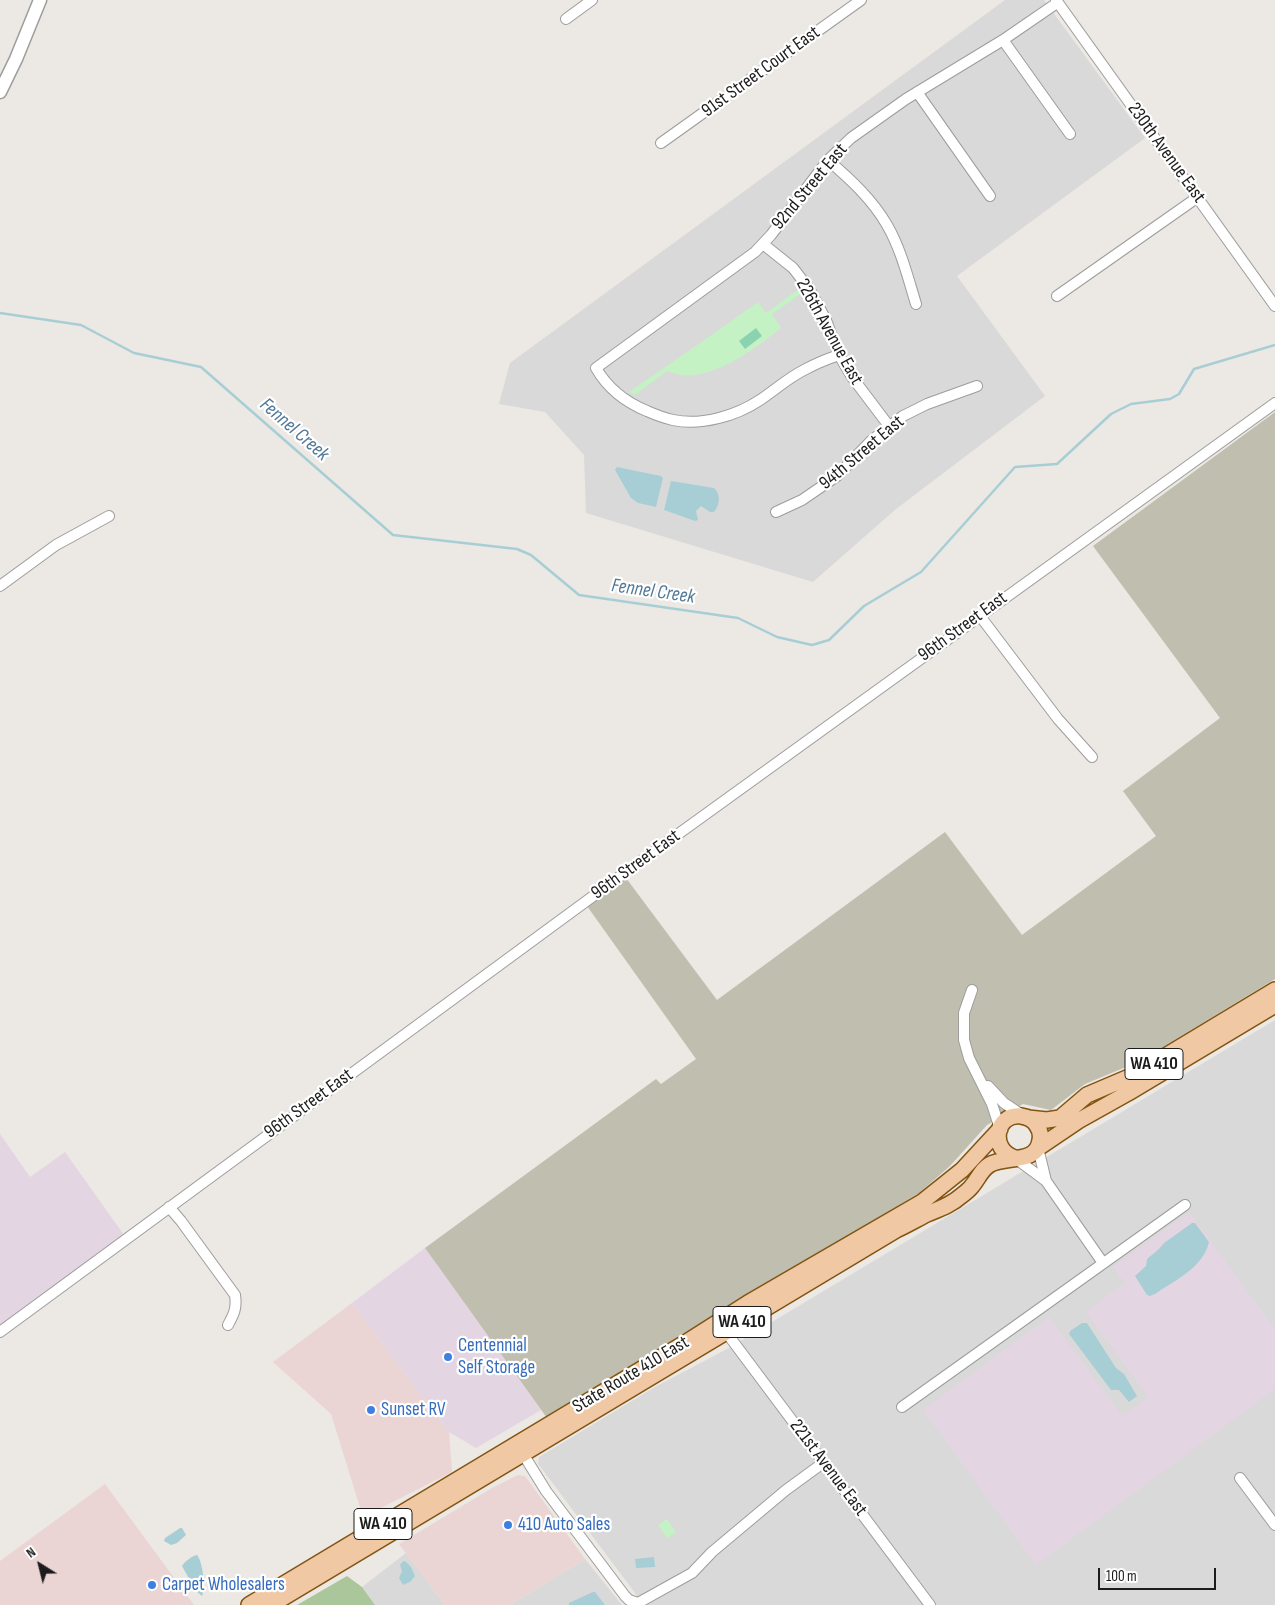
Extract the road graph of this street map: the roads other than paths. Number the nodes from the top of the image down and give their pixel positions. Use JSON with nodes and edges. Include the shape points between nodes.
{"nodes":[{"id":1,"x":40,"y":0,"type":"edge"},
{"id":2,"x":592,"y":0,"type":"edge"},
{"id":3,"x":861,"y":0,"type":"edge"},
{"id":4,"x":1057,"y":1,"type":"edge"},
{"id":5,"x":566,"y":19,"type":"dead end"},
{"id":6,"x":1003,"y":40,"type":"junction"},
{"id":7,"x":0,"y":92,"type":"edge"},
{"id":8,"x":917,"y":92,"type":"junction"},
{"id":9,"x":1070,"y":134,"type":"dead end"},
{"id":10,"x":661,"y":143,"type":"dead end"},
{"id":11,"x":828,"y":160,"type":"junction"},
{"id":12,"x":990,"y":196,"type":"dead end"},
{"id":13,"x":1198,"y":197,"type":"junction"},
{"id":14,"x":763,"y":244,"type":"junction"},
{"id":15,"x":1057,"y":296,"type":"dead end"},
{"id":16,"x":916,"y":304,"type":"dead end"},
{"id":17,"x":1275,"y":306,"type":"edge"},
{"id":18,"x":839,"y":355,"type":"junction"},
{"id":19,"x":977,"y":386,"type":"dead end"},
{"id":20,"x":1275,"y":403,"type":"edge"},
{"id":21,"x":888,"y":426,"type":"junction"},
{"id":22,"x":776,"y":512,"type":"dead end"},
{"id":23,"x":109,"y":516,"type":"dead end"},
{"id":24,"x":0,"y":586,"type":"edge"},
{"id":25,"x":980,"y":616,"type":"junction"},
{"id":26,"x":1092,"y":757,"type":"dead end"},
{"id":27,"x":972,"y":990,"type":"dead end"},
{"id":28,"x":1275,"y":990,"type":"edge"},
{"id":29,"x":1275,"y":1005,"type":"edge"},
{"id":30,"x":978,"y":1073,"type":"junction"},
{"id":31,"x":1026,"y":1117,"type":"junction"},
{"id":32,"x":1000,"y":1129,"type":"junction"},
{"id":33,"x":1038,"y":1148,"type":"junction"},
{"id":34,"x":1015,"y":1158,"type":"junction"},
{"id":35,"x":1046,"y":1182,"type":"junction"},
{"id":36,"x":1185,"y":1205,"type":"dead end"},
{"id":37,"x":169,"y":1207,"type":"junction"},
{"id":38,"x":1103,"y":1263,"type":"junction"},
{"id":39,"x":228,"y":1326,"type":"dead end"},
{"id":40,"x":0,"y":1332,"type":"edge"},
{"id":41,"x":726,"y":1332,"type":"junction"},
{"id":42,"x":902,"y":1407,"type":"dead end"},
{"id":43,"x":520,"y":1449,"type":"junction"},
{"id":44,"x":823,"y":1462,"type":"junction"},
{"id":45,"x":1240,"y":1478,"type":"dead end"},
{"id":46,"x":1275,"y":1525,"type":"edge"},
{"id":47,"x":248,"y":1605,"type":"edge"},
{"id":48,"x":271,"y":1605,"type":"edge"},
{"id":49,"x":930,"y":1605,"type":"edge"}],
"edges":[{"from":1,"to":7,"type":"street"},
{"from":2,"to":5,"type":"street"},
{"from":3,"to":10,"type":"street","name":"91st Street Court East"},
{"from":4,"to":6,"type":"street","name":"92nd Street East"},
{"from":4,"to":13,"type":"street","name":"230th Avenue East"},
{"from":6,"to":8,"type":"street","name":"92nd Street East"},
{"from":6,"to":9,"type":"street"},
{"from":8,"to":11,"type":"street","name":"92nd Street East","via":[[851,138]]},
{"from":8,"to":12,"type":"street"},
{"from":11,"to":14,"type":"street","name":"92nd Street East"},
{"from":11,"to":16,"type":"street","via":[[861,190],[887,224]]},
{"from":13,"to":15,"type":"street"},
{"from":13,"to":17,"type":"street","name":"230th Avenue East"},
{"from":14,"to":18,"type":"street","name":"226th Avenue East","via":[[793,268],[810,290]]},
{"from":14,"to":18,"type":"street","name":"92nd Street East","via":[[596,368],[604,381],[619,396],[642,409],[674,420],[697,421],[746,408],[803,370]]},
{"from":18,"to":21,"type":"street","name":"226th Avenue East"},
{"from":19,"to":21,"type":"street","name":"94th Street East","via":[[927,404]]},
{"from":20,"to":25,"type":"street","name":"96th Street East"},
{"from":21,"to":22,"type":"street","name":"94th Street East","via":[[837,476],[802,500]]},
{"from":23,"to":24,"type":"street","via":[[56,545]]},
{"from":25,"to":26,"type":"street","via":[[1058,719]]},
{"from":25,"to":37,"type":"street","name":"96th Street East"},
{"from":27,"to":30,"type":"street","via":[[964,1013],[963,1031],[969,1058]]},
{"from":28,"to":31,"type":"main road","number":"WA 410","via":[[1134,1075],[1078,1100],[1060,1118]]},
{"from":29,"to":33,"type":"main road","number":"WA 410","via":[[1084,1117]]},
{"from":30,"to":31,"type":"street","via":[[1004,1103]]},
{"from":30,"to":32,"type":"street"},
{"from":31,"to":32,"type":"main road","number":"WA 410","via":[[1008,1119]]},
{"from":31,"to":33,"type":"main road","via":[[1036,1124],[1040,1133]]},
{"from":32,"to":34,"type":"main road","via":[[1000,1146]]},
{"from":32,"to":43,"type":"main road","name":"State Route 410 East","number":"WA 410","via":[[962,1170],[922,1202],[748,1303]]},
{"from":33,"to":34,"type":"main road","number":"WA 410","via":[[1026,1158]]},
{"from":33,"to":35,"type":"street"},
{"from":34,"to":35,"type":"street"},
{"from":34,"to":41,"type":"main road","name":"State Route 410 East","number":"WA 410","via":[[988,1166],[951,1204],[896,1230]]},
{"from":35,"to":38,"type":"street"},
{"from":36,"to":38,"type":"street"},
{"from":37,"to":39,"type":"street","via":[[235,1296],[237,1306]]},
{"from":37,"to":40,"type":"street","name":"96th Street East"},
{"from":38,"to":42,"type":"street"},
{"from":41,"to":43,"type":"main road","name":"State Route 410 East","number":"WA 410"},
{"from":41,"to":44,"type":"street","name":"221st Avenue East"},
{"from":43,"to":44,"type":"street","via":[[546,1491],[625,1596],[638,1603],[692,1573],[765,1507]]},
{"from":43,"to":47,"type":"main road","name":"State Route 410 East","number":"WA 410"},
{"from":43,"to":48,"type":"main road","name":"State Route 410 East","number":"WA 410"},
{"from":44,"to":49,"type":"street","name":"221st Avenue East"},
{"from":45,"to":46,"type":"street"}]}
